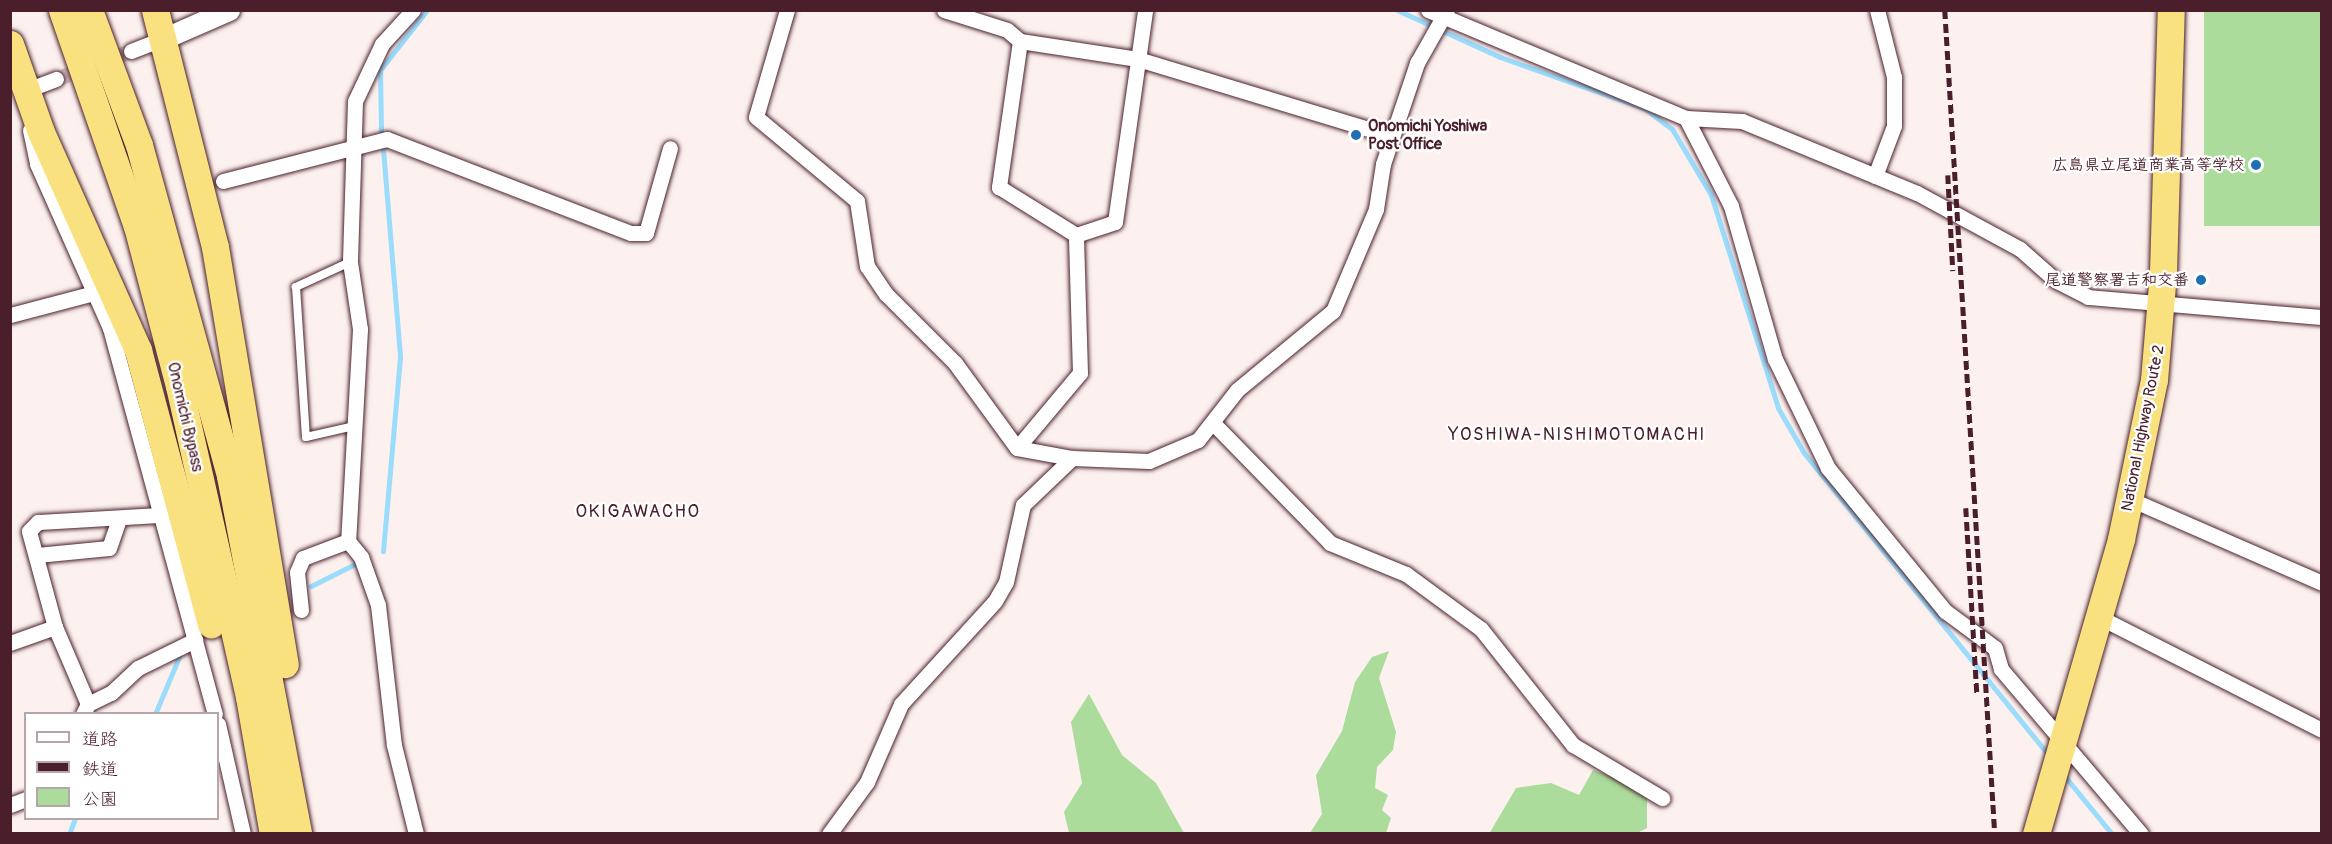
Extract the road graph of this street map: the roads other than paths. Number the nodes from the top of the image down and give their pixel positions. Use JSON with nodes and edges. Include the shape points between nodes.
{"nodes":[{"id":1,"x":62,"y":10,"type":"edge"},
{"id":2,"x":89,"y":10,"type":"edge"},
{"id":3,"x":155,"y":10,"type":"edge"},
{"id":4,"x":230,"y":10,"type":"edge"},
{"id":5,"x":414,"y":10,"type":"edge"},
{"id":6,"x":787,"y":10,"type":"edge"},
{"id":7,"x":944,"y":10,"type":"edge"},
{"id":8,"x":1145,"y":10,"type":"edge"},
{"id":9,"x":1877,"y":10,"type":"edge"},
{"id":10,"x":2171,"y":10,"type":"edge"},
{"id":11,"x":1439,"y":13,"type":"edge"},
{"id":12,"x":165,"y":38,"type":"junction"},
{"id":13,"x":1020,"y":41,"type":"junction"},
{"id":14,"x":10,"y":44,"type":"edge"},
{"id":15,"x":131,"y":51,"type":"tunnel mouth"},
{"id":16,"x":1138,"y":59,"type":"junction"},
{"id":17,"x":56,"y":79,"type":"tunnel mouth"},
{"id":18,"x":19,"y":80,"type":"edge"},
{"id":19,"x":1686,"y":118,"type":"junction"},
{"id":20,"x":1391,"y":136,"type":"junction"},
{"id":21,"x":670,"y":148,"type":"dead end"},
{"id":22,"x":353,"y":149,"type":"junction"},
{"id":23,"x":1875,"y":176,"type":"junction"},
{"id":24,"x":223,"y":181,"type":"dead end"},
{"id":25,"x":1076,"y":235,"type":"junction"},
{"id":26,"x":350,"y":262,"type":"junction"},
{"id":27,"x":94,"y":293,"type":"junction"},
{"id":28,"x":2162,"y":301,"type":"junction"},
{"id":29,"x":10,"y":315,"type":"edge"},
{"id":30,"x":2322,"y":317,"type":"edge"},
{"id":31,"x":1215,"y":424,"type":"junction"},
{"id":32,"x":356,"y":426,"type":"junction"},
{"id":33,"x":1017,"y":448,"type":"junction"},
{"id":34,"x":1072,"y":459,"type":"junction"},
{"id":35,"x":2130,"y":499,"type":"junction"},
{"id":36,"x":160,"y":515,"type":"junction"},
{"id":37,"x":119,"y":519,"type":"junction"},
{"id":38,"x":348,"y":541,"type":"junction"},
{"id":39,"x":37,"y":555,"type":"junction"},
{"id":40,"x":2322,"y":583,"type":"edge"},
{"id":41,"x":301,"y":610,"type":"dead end"},
{"id":42,"x":2099,"y":617,"type":"junction"},
{"id":43,"x":55,"y":627,"type":"junction"},
{"id":44,"x":195,"y":640,"type":"junction"},
{"id":45,"x":10,"y":644,"type":"edge"},
{"id":46,"x":86,"y":709,"type":"edge"},
{"id":47,"x":214,"y":712,"type":"edge"},
{"id":48,"x":219,"y":728,"type":"edge"},
{"id":49,"x":2322,"y":730,"type":"edge"},
{"id":50,"x":2063,"y":747,"type":"junction"},
{"id":51,"x":1662,"y":798,"type":"dead end"},
{"id":52,"x":243,"y":834,"type":"edge"},
{"id":53,"x":271,"y":834,"type":"edge"},
{"id":54,"x":298,"y":834,"type":"edge"},
{"id":55,"x":314,"y":834,"type":"edge"},
{"id":56,"x":416,"y":834,"type":"edge"},
{"id":57,"x":829,"y":834,"type":"edge"},
{"id":58,"x":2037,"y":834,"type":"edge"},
{"id":59,"x":2141,"y":834,"type":"edge"}],
"edges":[{"from":1,"to":53,"type":"highway","name":"Onomichi Bypass","via":[[137,226],[179,386]]},
{"from":2,"to":54,"type":"highway","name":"Onomichi Bypass","via":[[139,146],[230,476]]},
{"from":3,"to":12,"type":"highway"},
{"from":4,"to":12,"type":"street"},
{"from":5,"to":22,"type":"street","via":[[382,44],[359,84]]},
{"from":6,"to":33,"type":"street","via":[[756,117],[857,201],[867,266],[886,294],[956,363]]},
{"from":7,"to":13,"type":"street","via":[[1007,30]]},
{"from":8,"to":16,"type":"street"},
{"from":9,"to":23,"type":"street","via":[[1894,77],[1894,126]]},
{"from":10,"to":28,"type":"highway","name":"National Highway Route 2"},
{"from":11,"to":19,"type":"street"},
{"from":11,"to":20,"type":"street"},
{"from":12,"to":15,"type":"street"},
{"from":12,"to":55,"type":"highway","via":[[215,248]]},
{"from":13,"to":16,"type":"street"},
{"from":13,"to":25,"type":"street","via":[[999,187]]},
{"from":14,"to":18,"type":"highway"},
{"from":16,"to":20,"type":"street"},
{"from":16,"to":25,"type":"street","via":[[1115,222]]},
{"from":17,"to":18,"type":"street"},
{"from":18,"to":27,"type":"street","via":[[37,164]]},
{"from":18,"to":53,"type":"highway","via":[[138,350]]},
{"from":19,"to":23,"type":"street","via":[[1742,121]]},
{"from":19,"to":50,"type":"street","via":[[1731,206],[1775,359],[1828,468],[1945,611],[1995,648],[2001,669]]},
{"from":20,"to":31,"type":"street","via":[[1376,209],[1344,293],[1333,311],[1237,390]]},
{"from":21,"to":22,"type":"street","via":[[655,214],[646,233],[387,140]]},
{"from":22,"to":24,"type":"street"},
{"from":22,"to":26,"type":"street"},
{"from":23,"to":28,"type":"street","via":[[1980,225],[2020,249],[2055,280],[2088,297]]},
{"from":25,"to":33,"type":"street","via":[[1080,373]]},
{"from":26,"to":32,"type":"street","via":[[360,329]]},
{"from":26,"to":32,"type":"lane","via":[[296,287],[306,437]]},
{"from":27,"to":29,"type":"street"},
{"from":27,"to":36,"type":"street","via":[[110,328]]},
{"from":28,"to":30,"type":"street"},
{"from":28,"to":35,"type":"highway","name":"National Highway Route 2","via":[[2154,380]]},
{"from":31,"to":34,"type":"street","via":[[1198,440],[1149,461]]},
{"from":31,"to":51,"type":"street","via":[[1330,543],[1406,574],[1481,629],[1573,745]]},
{"from":32,"to":38,"type":"street"},
{"from":33,"to":34,"type":"street"},
{"from":34,"to":57,"type":"street","via":[[1023,505],[1006,582],[995,601],[901,704],[867,782]]},
{"from":35,"to":40,"type":"street"},
{"from":35,"to":42,"type":"highway","name":"National Highway Route 2"},
{"from":36,"to":37,"type":"street"},
{"from":36,"to":44,"type":"street"},
{"from":37,"to":39,"type":"street","via":[[109,548]]},
{"from":37,"to":39,"type":"street","via":[[38,522],[29,531]]},
{"from":38,"to":41,"type":"street","via":[[303,558],[297,572]]},
{"from":38,"to":56,"type":"street","via":[[361,557],[378,605],[394,745]]},
{"from":39,"to":43,"type":"street"},
{"from":42,"to":49,"type":"street"},
{"from":42,"to":50,"type":"highway","name":"National Highway Route 2"},
{"from":43,"to":45,"type":"street"},
{"from":43,"to":46,"type":"street"},
{"from":44,"to":46,"type":"street","via":[[138,668]]},
{"from":44,"to":47,"type":"street"},
{"from":48,"to":52,"type":"street"},
{"from":50,"to":58,"type":"highway","name":"National Highway Route 2"},
{"from":50,"to":59,"type":"street"}]}
